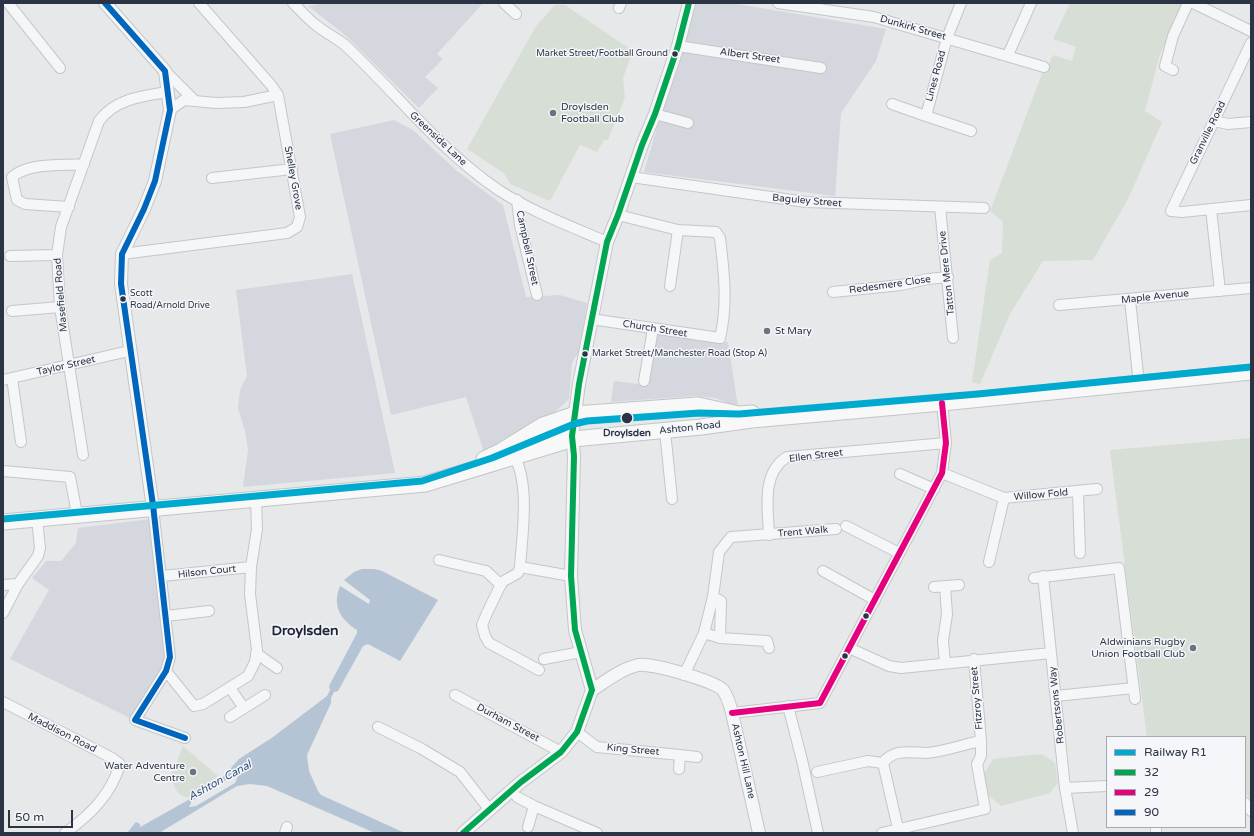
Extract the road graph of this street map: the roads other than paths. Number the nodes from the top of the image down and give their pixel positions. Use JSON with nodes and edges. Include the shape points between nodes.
{"nodes":[{"id":1,"x":8,"y":3,"type":"edge"},
{"id":2,"x":105,"y":3,"type":"edge"},
{"id":3,"x":199,"y":3,"type":"edge"},
{"id":4,"x":293,"y":3,"type":"edge"},
{"id":5,"x":504,"y":3,"type":"edge"},
{"id":6,"x":688,"y":3,"type":"edge"},
{"id":7,"x":778,"y":3,"type":"edge"},
{"id":8,"x":961,"y":3,"type":"edge"},
{"id":9,"x":1031,"y":3,"type":"edge"},
{"id":10,"x":1188,"y":3,"type":"edge"},
{"id":11,"x":1193,"y":3,"type":"edge"},
{"id":12,"x":793,"y":4,"type":"edge"},
{"id":13,"x":842,"y":8,"type":"edge"},
{"id":14,"x":516,"y":14,"type":"dead end"},
{"id":15,"x":1251,"y":31,"type":"edge"},
{"id":16,"x":947,"y":38,"type":"junction"},
{"id":17,"x":1251,"y":43,"type":"edge"},
{"id":18,"x":678,"y":46,"type":"junction"},
{"id":19,"x":1008,"y":56,"type":"junction"},
{"id":20,"x":1044,"y":67,"type":"dead end"},
{"id":21,"x":60,"y":68,"type":"dead end"},
{"id":22,"x":821,"y":68,"type":"dead end"},
{"id":23,"x":1173,"y":70,"type":"dead end"},
{"id":24,"x":165,"y":71,"type":"junction"},
{"id":25,"x":167,"y":92,"type":"junction"},
{"id":26,"x":278,"y":95,"type":"junction"},
{"id":27,"x":195,"y":101,"type":"junction"},
{"id":28,"x":892,"y":104,"type":"dead end"},
{"id":29,"x":170,"y":110,"type":"junction"},
{"id":30,"x":655,"y":114,"type":"junction"},
{"id":31,"x":926,"y":116,"type":"junction"},
{"id":32,"x":1214,"y":121,"type":"junction"},
{"id":33,"x":1251,"y":122,"type":"edge"},
{"id":34,"x":688,"y":124,"type":"dead end"},
{"id":35,"x":970,"y":131,"type":"dead end"},
{"id":36,"x":84,"y":164,"type":"junction"},
{"id":37,"x":292,"y":169,"type":"junction"},
{"id":38,"x":631,"y":177,"type":"junction"},
{"id":39,"x":212,"y":178,"type":"dead end"},
{"id":40,"x":517,"y":200,"type":"junction"},
{"id":41,"x":1251,"y":205,"type":"edge"},
{"id":42,"x":69,"y":207,"type":"junction"},
{"id":43,"x":940,"y":207,"type":"junction"},
{"id":44,"x":984,"y":208,"type":"dead end"},
{"id":45,"x":1211,"y":209,"type":"junction"},
{"id":46,"x":618,"y":215,"type":"junction"},
{"id":47,"x":678,"y":230,"type":"junction"},
{"id":48,"x":606,"y":242,"type":"junction"},
{"id":49,"x":122,"y":254,"type":"junction"},
{"id":50,"x":57,"y":255,"type":"junction"},
{"id":51,"x":10,"y":256,"type":"dead end"},
{"id":52,"x":948,"y":278,"type":"junction"},
{"id":53,"x":670,"y":286,"type":"dead end"},
{"id":54,"x":1251,"y":288,"type":"edge"},
{"id":55,"x":1220,"y":291,"type":"junction"},
{"id":56,"x":833,"y":292,"type":"dead end"},
{"id":57,"x":537,"y":295,"type":"dead end"},
{"id":58,"x":1130,"y":300,"type":"junction"},
{"id":59,"x":1059,"y":305,"type":"dead end"},
{"id":60,"x":60,"y":307,"type":"junction"},
{"id":61,"x":12,"y":311,"type":"dead end"},
{"id":62,"x":591,"y":319,"type":"junction"},
{"id":63,"x":653,"y":329,"type":"junction"},
{"id":64,"x":954,"y":338,"type":"dead end"},
{"id":65,"x":130,"y":351,"type":"junction"},
{"id":66,"x":68,"y":366,"type":"junction"},
{"id":67,"x":1251,"y":372,"type":"edge"},
{"id":68,"x":8,"y":379,"type":"edge"},
{"id":69,"x":644,"y":381,"type":"dead end"},
{"id":70,"x":1138,"y":384,"type":"junction"},
{"id":71,"x":942,"y":403,"type":"junction"},
{"id":72,"x":575,"y":414,"type":"junction"},
{"id":73,"x":665,"y":431,"type":"junction"},
{"id":74,"x":572,"y":439,"type":"junction"},
{"id":75,"x":21,"y":442,"type":"dead end"},
{"id":76,"x":946,"y":443,"type":"junction"},
{"id":77,"x":83,"y":455,"type":"dead end"},
{"id":78,"x":515,"y":458,"type":"junction"},
{"id":79,"x":480,"y":461,"type":"junction"},
{"id":80,"x":3,"y":471,"type":"edge"},
{"id":81,"x":942,"y":473,"type":"junction"},
{"id":82,"x":900,"y":474,"type":"dead end"},
{"id":83,"x":436,"y":482,"type":"junction"},
{"id":84,"x":934,"y":489,"type":"junction"},
{"id":85,"x":1097,"y":489,"type":"dead end"},
{"id":86,"x":1078,"y":492,"type":"junction"},
{"id":87,"x":1004,"y":498,"type":"junction"},
{"id":88,"x":256,"y":499,"type":"junction"},
{"id":89,"x":672,"y":499,"type":"dead end"},
{"id":90,"x":153,"y":508,"type":"junction"},
{"id":91,"x":76,"y":514,"type":"junction"},
{"id":92,"x":37,"y":519,"type":"junction"},
{"id":93,"x":3,"y":522,"type":"edge"},
{"id":94,"x":769,"y":535,"type":"junction"},
{"id":95,"x":899,"y":553,"type":"junction"},
{"id":96,"x":1080,"y":553,"type":"dead end"},
{"id":97,"x":439,"y":560,"type":"dead end"},
{"id":98,"x":989,"y":562,"type":"dead end"},
{"id":99,"x":251,"y":567,"type":"junction"},
{"id":100,"x":520,"y":567,"type":"junction"},
{"id":101,"x":822,"y":571,"type":"dead end"},
{"id":102,"x":162,"y":576,"type":"junction"},
{"id":103,"x":571,"y":576,"type":"junction"},
{"id":104,"x":18,"y":584,"type":"junction"},
{"id":105,"x":3,"y":585,"type":"edge"},
{"id":106,"x":501,"y":585,"type":"junction"},
{"id":107,"x":959,"y":585,"type":"dead end"},
{"id":108,"x":945,"y":586,"type":"junction"},
{"id":109,"x":934,"y":588,"type":"dead end"},
{"id":110,"x":713,"y":597,"type":"junction"},
{"id":111,"x":875,"y":600,"type":"junction"},
{"id":112,"x":209,"y":611,"type":"dead end"},
{"id":113,"x":3,"y":612,"type":"edge"},
{"id":114,"x":166,"y":616,"type":"junction"},
{"id":115,"x":704,"y":633,"type":"junction"},
{"id":116,"x":720,"y":638,"type":"junction"},
{"id":117,"x":769,"y":648,"type":"dead end"},
{"id":118,"x":849,"y":648,"type":"junction"},
{"id":119,"x":581,"y":652,"type":"junction"},
{"id":120,"x":256,"y":653,"type":"junction"},
{"id":121,"x":1051,"y":653,"type":"junction"},
{"id":122,"x":544,"y":659,"type":"dead end"},
{"id":123,"x":974,"y":659,"type":"junction"},
{"id":124,"x":945,"y":663,"type":"junction"},
{"id":125,"x":277,"y":668,"type":"dead end"},
{"id":126,"x":539,"y":670,"type":"dead end"},
{"id":127,"x":166,"y":671,"type":"junction"},
{"id":128,"x":684,"y":675,"type":"junction"},
{"id":129,"x":230,"y":688,"type":"junction"},
{"id":130,"x":1134,"y":688,"type":"junction"},
{"id":131,"x":592,"y":690,"type":"junction"},
{"id":132,"x":265,"y":695,"type":"dead end"},
{"id":133,"x":455,"y":695,"type":"dead end"},
{"id":134,"x":1056,"y":696,"type":"junction"},
{"id":135,"x":1135,"y":699,"type":"dead end"},
{"id":136,"x":3,"y":702,"type":"edge"},
{"id":137,"x":788,"y":706,"type":"junction"},
{"id":138,"x":244,"y":708,"type":"junction"},
{"id":139,"x":732,"y":713,"type":"junction"},
{"id":140,"x":230,"y":717,"type":"dead end"},
{"id":141,"x":378,"y":727,"type":"dead end"},
{"id":142,"x":577,"y":732,"type":"junction"},
{"id":143,"x":185,"y":738,"type":"dead end"},
{"id":144,"x":981,"y":741,"type":"junction"},
{"id":145,"x":561,"y":752,"type":"junction"},
{"id":146,"x":680,"y":755,"type":"junction"},
{"id":147,"x":697,"y":757,"type":"dead end"},
{"id":148,"x":883,"y":762,"type":"junction"},
{"id":149,"x":680,"y":769,"type":"dead end"},
{"id":150,"x":817,"y":772,"type":"dead end"},
{"id":151,"x":1106,"y":786,"type":"edge"},
{"id":152,"x":1065,"y":788,"type":"junction"},
{"id":153,"x":517,"y":797,"type":"dead end"},
{"id":154,"x":534,"y":806,"type":"junction"},
{"id":155,"x":489,"y":809,"type":"junction"},
{"id":156,"x":528,"y":828,"type":"dead end"},
{"id":157,"x":898,"y":831,"type":"edge"},
{"id":158,"x":64,"y":833,"type":"edge"},
{"id":159,"x":463,"y":833,"type":"edge"},
{"id":160,"x":596,"y":833,"type":"edge"},
{"id":161,"x":759,"y":833,"type":"edge"},
{"id":162,"x":818,"y":833,"type":"edge"},
{"id":163,"x":882,"y":833,"type":"edge"},
{"id":164,"x":1073,"y":833,"type":"edge"}],
"edges":[{"from":1,"to":21,"type":"street"},
{"from":2,"to":24,"type":"street"},
{"from":3,"to":26,"type":"street","name":"Shelley Grove"},
{"from":4,"to":40,"type":"street","name":"Greenside Lane","via":[[317,26],[344,45],[464,164]]},
{"from":5,"to":14,"type":"street"},
{"from":6,"to":18,"type":"street"},
{"from":7,"to":12,"type":"street","name":"Dunkirk Street"},
{"from":8,"to":16,"type":"street","name":"Lines Road"},
{"from":9,"to":19,"type":"street"},
{"from":10,"to":23,"type":"street","via":[[1173,36],[1165,66]]},
{"from":11,"to":15,"type":"street"},
{"from":12,"to":13,"type":"street","name":"Dunkirk Street"},
{"from":13,"to":16,"type":"street","name":"Dunkirk Street"},
{"from":16,"to":19,"type":"street","name":"Dunkirk Street"},
{"from":16,"to":31,"type":"street","name":"Lines Road"},
{"from":17,"to":32,"type":"street","name":"Granville Road"},
{"from":18,"to":22,"type":"street","name":"Albert Street"},
{"from":18,"to":30,"type":"street"},
{"from":19,"to":20,"type":"street","name":"Dunkirk Street"},
{"from":24,"to":25,"type":"street"},
{"from":24,"to":27,"type":"street"},
{"from":25,"to":29,"type":"street"},
{"from":25,"to":36,"type":"street","name":"Masefield Road","via":[[139,96],[114,105],[105,112],[99,121]]},
{"from":26,"to":27,"type":"street","via":[[244,102]]},
{"from":26,"to":37,"type":"street","name":"Shelley Grove"},
{"from":27,"to":29,"type":"street","via":[[184,100]]},
{"from":28,"to":31,"type":"street"},
{"from":29,"to":49,"type":"street","via":[[155,181]]},
{"from":30,"to":34,"type":"street"},
{"from":30,"to":38,"type":"street"},
{"from":31,"to":35,"type":"street","name":"Lines Road"},
{"from":32,"to":33,"type":"street","via":[[1228,124]]},
{"from":32,"to":45,"type":"street","name":"Granville Road","via":[[1170,211]]},
{"from":36,"to":42,"type":"street","name":"Masefield Road"},
{"from":36,"to":42,"type":"street","via":[[32,168],[12,177],[17,200],[25,204]]},
{"from":37,"to":39,"type":"street"},
{"from":37,"to":49,"type":"street","name":"Shelley Grove","via":[[300,217],[297,227],[287,233]]},
{"from":38,"to":43,"type":"street","name":"Baguley Street","via":[[806,202]]},
{"from":38,"to":46,"type":"street"},
{"from":40,"to":48,"type":"street","name":"Greenside Lane"},
{"from":40,"to":57,"type":"street","name":"Campbell Street","via":[[520,225]]},
{"from":41,"to":45,"type":"street"},
{"from":42,"to":50,"type":"street","name":"Masefield Road","via":[[61,227]]},
{"from":43,"to":44,"type":"street","name":"Baguley Street"},
{"from":43,"to":52,"type":"street","name":"Tatton Mere Drive"},
{"from":45,"to":55,"type":"street"},
{"from":46,"to":47,"type":"street"},
{"from":46,"to":48,"type":"street"},
{"from":47,"to":53,"type":"street"},
{"from":47,"to":63,"type":"street","name":"Church Street","via":[[716,232],[720,238],[726,291],[720,338]]},
{"from":48,"to":62,"type":"street"},
{"from":49,"to":65,"type":"street","via":[[121,284]]},
{"from":50,"to":51,"type":"street"},
{"from":50,"to":60,"type":"street","name":"Masefield Road"},
{"from":52,"to":56,"type":"street","name":"Redesmere Close"},
{"from":52,"to":64,"type":"street","name":"Tatton Mere Drive"},
{"from":54,"to":55,"type":"street","name":"Maple Avenue"},
{"from":55,"to":58,"type":"street","name":"Maple Avenue"},
{"from":58,"to":59,"type":"street","name":"Maple Avenue"},
{"from":58,"to":70,"type":"street"},
{"from":60,"to":61,"type":"street"},
{"from":60,"to":66,"type":"street","name":"Masefield Road"},
{"from":62,"to":63,"type":"street","name":"Church Street"},
{"from":62,"to":72,"type":"street"},
{"from":63,"to":69,"type":"street"},
{"from":65,"to":66,"type":"street","name":"Taylor Street"},
{"from":65,"to":90,"type":"street"},
{"from":66,"to":68,"type":"street","name":"Taylor Street"},
{"from":66,"to":77,"type":"street","name":"Masefield Road"},
{"from":67,"to":70,"type":"main road"},
{"from":68,"to":75,"type":"street"},
{"from":70,"to":71,"type":"main road"},
{"from":71,"to":72,"type":"main road","name":"Ashton Road","via":[[900,399],[739,414],[698,405]]},
{"from":71,"to":73,"type":"main road","name":"Ashton Road","via":[[752,420]]},
{"from":71,"to":76,"type":"street"},
{"from":72,"to":74,"type":"street"},
{"from":72,"to":79,"type":"main road","name":"Ashton Road","via":[[543,426]]},
{"from":73,"to":74,"type":"main road","name":"Ashton Road"},
{"from":73,"to":89,"type":"street"},
{"from":74,"to":78,"type":"main road","name":"Ashton Road"},
{"from":74,"to":79,"type":"street","via":[[564,433],[553,434],[507,454]]},
{"from":74,"to":103,"type":"street","via":[[574,456]]},
{"from":76,"to":81,"type":"street"},
{"from":76,"to":94,"type":"street","name":"Ellen Street","via":[[787,457],[776,467],[768,488]]},
{"from":78,"to":83,"type":"main road","name":"Ashton Road"},
{"from":78,"to":100,"type":"street","via":[[525,500]]},
{"from":79,"to":83,"type":"main road","name":"Ashton Road"},
{"from":80,"to":91,"type":"street","via":[[70,477]]},
{"from":81,"to":84,"type":"street"},
{"from":81,"to":87,"type":"street","name":"Willow Fold"},
{"from":82,"to":84,"type":"street"},
{"from":83,"to":88,"type":"main road","via":[[397,488]]},
{"from":84,"to":95,"type":"street"},
{"from":85,"to":86,"type":"street","name":"Willow Fold"},
{"from":86,"to":87,"type":"street","name":"Willow Fold"},
{"from":86,"to":96,"type":"street","name":"Willow Fold"},
{"from":87,"to":98,"type":"street","name":"Willow Fold"},
{"from":88,"to":90,"type":"main road"},
{"from":88,"to":99,"type":"street","via":[[257,529]]},
{"from":90,"to":91,"type":"main road"},
{"from":90,"to":102,"type":"street"},
{"from":91,"to":92,"type":"main road"},
{"from":92,"to":93,"type":"main road"},
{"from":92,"to":104,"type":"street","via":[[40,548],[38,556]]},
{"from":94,"to":95,"type":"street","name":"Trent Walk","via":[[841,527]]},
{"from":94,"to":110,"type":"street","via":[[730,537],[719,552]]},
{"from":95,"to":111,"type":"street"},
{"from":97,"to":106,"type":"street","via":[[486,571]]},
{"from":99,"to":102,"type":"street","name":"Hilson Court"},
{"from":99,"to":120,"type":"street","via":[[250,594]]},
{"from":100,"to":103,"type":"street"},
{"from":100,"to":106,"type":"street","via":[[518,573]]},
{"from":101,"to":111,"type":"street"},
{"from":102,"to":114,"type":"street"},
{"from":103,"to":119,"type":"street","via":[[575,630]]},
{"from":104,"to":105,"type":"street"},
{"from":104,"to":113,"type":"street"},
{"from":106,"to":126,"type":"street","via":[[482,625],[485,636],[489,643]]},
{"from":107,"to":108,"type":"street"},
{"from":108,"to":109,"type":"street"},
{"from":108,"to":124,"type":"street"},
{"from":110,"to":115,"type":"street"},
{"from":110,"to":116,"type":"street","via":[[721,601]]},
{"from":111,"to":118,"type":"street"},
{"from":112,"to":114,"type":"street"},
{"from":114,"to":127,"type":"street","via":[[170,657]]},
{"from":115,"to":116,"type":"street"},
{"from":115,"to":128,"type":"street"},
{"from":116,"to":117,"type":"street","via":[[767,641]]},
{"from":118,"to":124,"type":"street","via":[[889,666],[900,668]]},
{"from":118,"to":137,"type":"street","via":[[820,703]]},
{"from":119,"to":122,"type":"street"},
{"from":119,"to":131,"type":"street"},
{"from":120,"to":125,"type":"street"},
{"from":120,"to":129,"type":"street","via":[[255,662],[248,676]]},
{"from":121,"to":123,"type":"street"},
{"from":121,"to":130,"type":"street","name":"Robertsons Way","via":[[1039,577],[1119,568]]},
{"from":121,"to":134,"type":"street","name":"Robertsons Way"},
{"from":123,"to":124,"type":"street"},
{"from":123,"to":144,"type":"street","name":"Fitzroy Street"},
{"from":127,"to":129,"type":"street","via":[[194,706],[203,704]]},
{"from":127,"to":143,"type":"street","via":[[135,720]]},
{"from":128,"to":131,"type":"street","name":"Ashton Hill Lane","via":[[651,664],[639,664],[626,668]]},
{"from":128,"to":139,"type":"street","name":"Ashton Hill Lane","via":[[722,689],[728,698]]},
{"from":129,"to":138,"type":"street"},
{"from":130,"to":134,"type":"street"},
{"from":130,"to":135,"type":"street"},
{"from":131,"to":142,"type":"street"},
{"from":132,"to":138,"type":"street"},
{"from":133,"to":145,"type":"street","name":"Durham Street"},
{"from":134,"to":152,"type":"street","name":"Robertsons Way"},
{"from":136,"to":158,"type":"street","name":"Maddison Road","via":[[120,764],[116,778],[105,796],[88,815]]},
{"from":137,"to":139,"type":"street"},
{"from":137,"to":162,"type":"street"},
{"from":138,"to":140,"type":"street"},
{"from":139,"to":161,"type":"street","name":"Ashton Hill Lane"},
{"from":141,"to":155,"type":"street","via":[[428,752],[460,772]]},
{"from":142,"to":145,"type":"street"},
{"from":142,"to":146,"type":"street","name":"King Street","via":[[597,747]]},
{"from":144,"to":148,"type":"street","name":"Fitzroy Street","via":[[926,753],[911,751],[890,755]]},
{"from":144,"to":157,"type":"street","via":[[981,756],[977,764],[985,809]]},
{"from":145,"to":155,"type":"street"},
{"from":146,"to":147,"type":"street","name":"King Street"},
{"from":146,"to":149,"type":"street"},
{"from":148,"to":150,"type":"street","via":[[868,761]]},
{"from":148,"to":157,"type":"street"},
{"from":151,"to":152,"type":"street"},
{"from":152,"to":164,"type":"street","name":"Robertsons Way"},
{"from":153,"to":154,"type":"street"},
{"from":154,"to":156,"type":"street"},
{"from":154,"to":160,"type":"street"},
{"from":155,"to":159,"type":"street"},
{"from":157,"to":163,"type":"street"}]}
